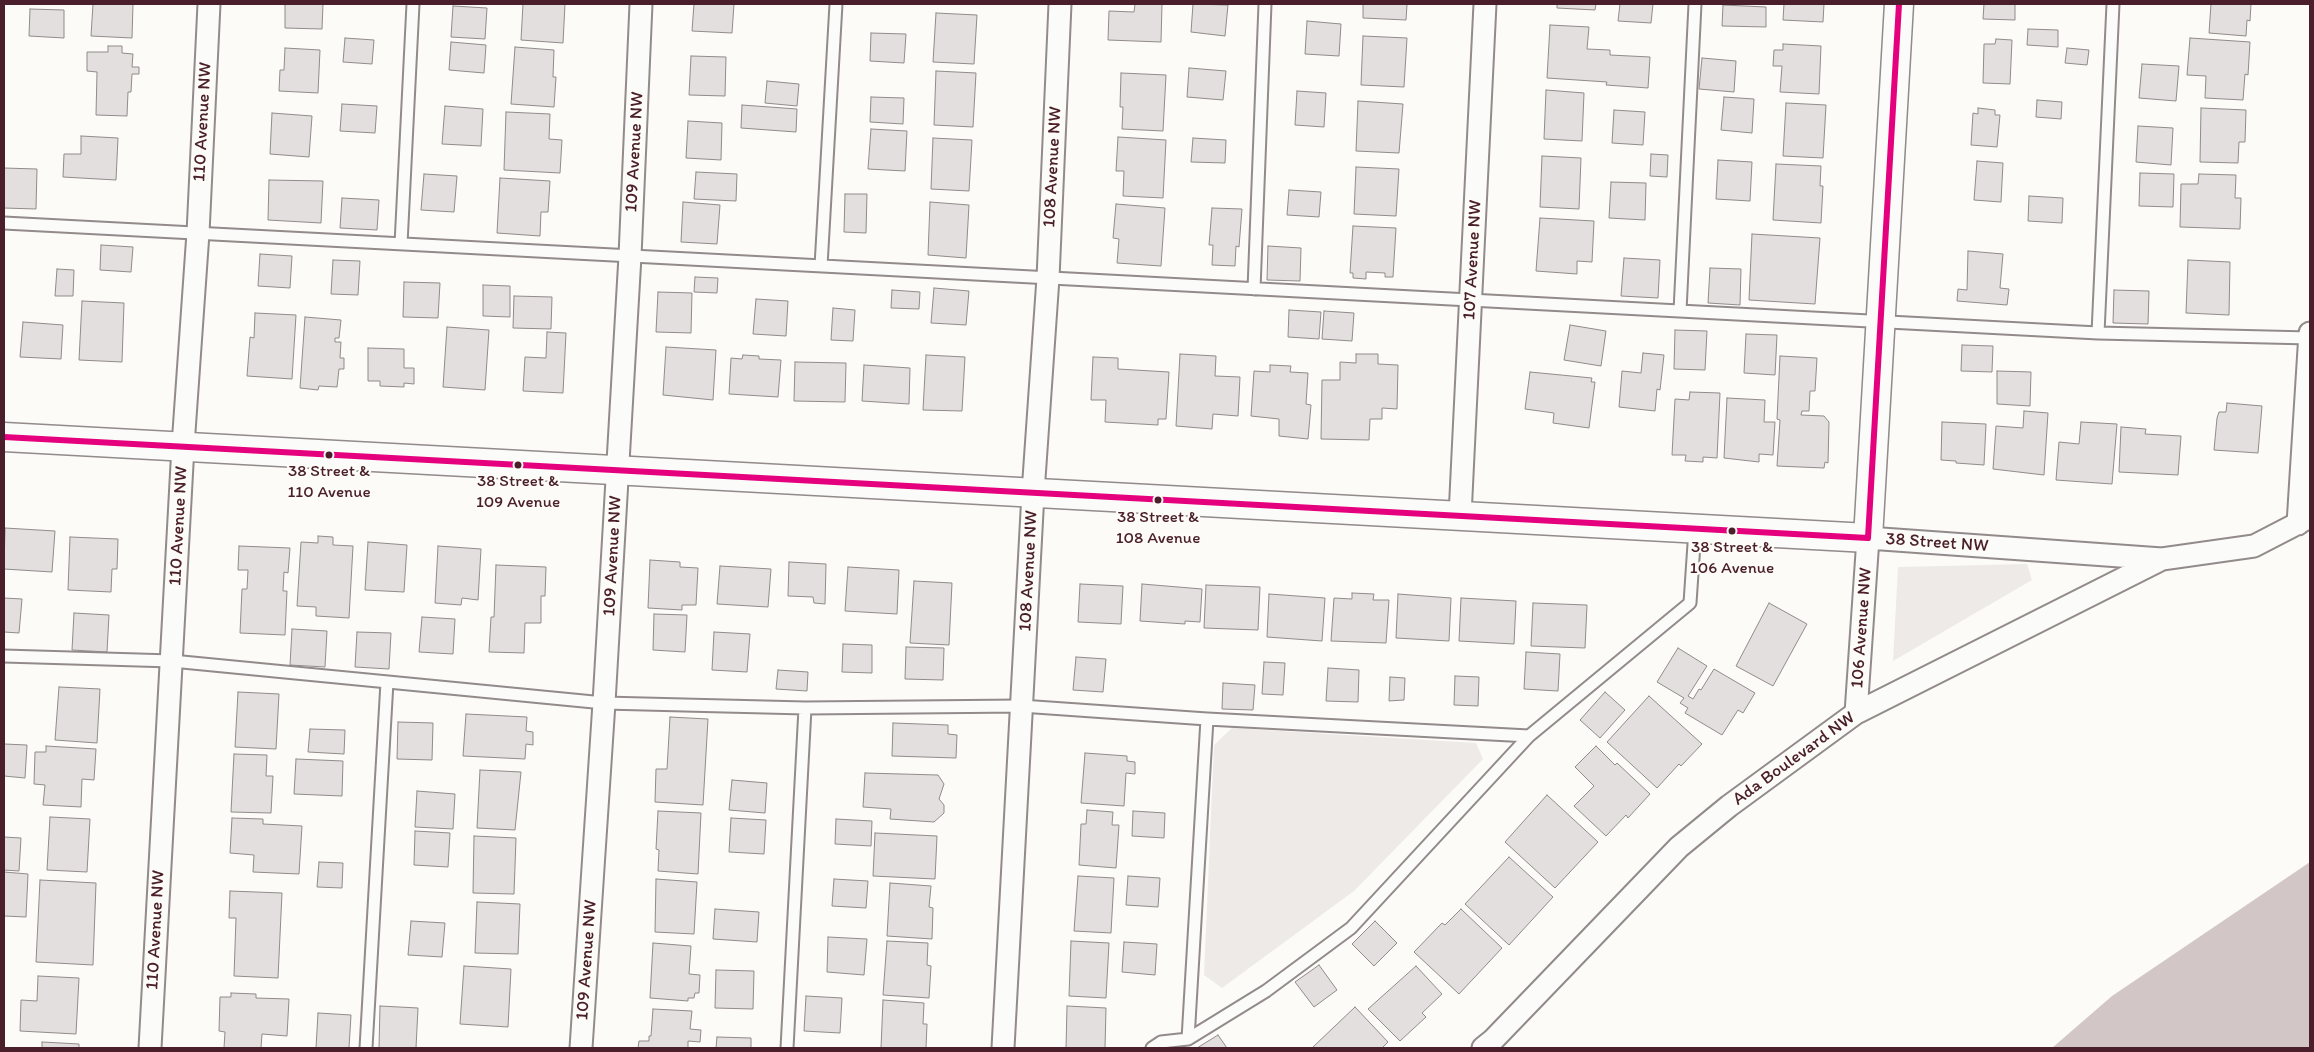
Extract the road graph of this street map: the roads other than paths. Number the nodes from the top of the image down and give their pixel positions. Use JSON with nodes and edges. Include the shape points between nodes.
{"nodes":[{"id":1,"x":209,"y":4,"type":"edge"},
{"id":2,"x":413,"y":4,"type":"edge"},
{"id":3,"x":641,"y":4,"type":"edge"},
{"id":4,"x":836,"y":4,"type":"edge"},
{"id":5,"x":1060,"y":4,"type":"edge"},
{"id":6,"x":1265,"y":4,"type":"edge"},
{"id":7,"x":1485,"y":4,"type":"edge"},
{"id":8,"x":1695,"y":4,"type":"edge"},
{"id":9,"x":1899,"y":4,"type":"edge"},
{"id":10,"x":2113,"y":4,"type":"edge"},
{"id":11,"x":4,"y":223,"type":"edge"},
{"id":12,"x":198,"y":233,"type":"junction"},
{"id":13,"x":401,"y":244,"type":"junction"},
{"id":14,"x":630,"y":256,"type":"junction"},
{"id":15,"x":821,"y":266,"type":"junction"},
{"id":16,"x":1048,"y":278,"type":"junction"},
{"id":17,"x":1254,"y":289,"type":"junction"},
{"id":18,"x":1471,"y":300,"type":"junction"},
{"id":19,"x":1680,"y":311,"type":"junction"},
{"id":20,"x":1881,"y":322,"type":"junction"},
{"id":21,"x":2098,"y":333,"type":"junction"},
{"id":22,"x":2310,"y":333,"type":"edge"},
{"id":23,"x":2310,"y":338,"type":"edge"},
{"id":24,"x":4,"y":437,"type":"edge"},
{"id":25,"x":183,"y":446,"type":"junction"},
{"id":26,"x":618,"y":469,"type":"junction"},
{"id":27,"x":1034,"y":493,"type":"junction"},
{"id":28,"x":1460,"y":516,"type":"junction"},
{"id":29,"x":2304,"y":520,"type":"edge"},
{"id":30,"x":1695,"y":529,"type":"junction"},
{"id":31,"x":1868,"y":538,"type":"junction"},
{"id":32,"x":2162,"y":559,"type":"junction"},
{"id":33,"x":4,"y":656,"type":"edge"},
{"id":34,"x":172,"y":662,"type":"junction"},
{"id":35,"x":387,"y":682,"type":"junction"},
{"id":36,"x":604,"y":702,"type":"junction"},
{"id":37,"x":1021,"y":706,"type":"junction"},
{"id":38,"x":805,"y":708,"type":"junction"},
{"id":39,"x":1856,"y":713,"type":"junction"},
{"id":40,"x":1207,"y":719,"type":"junction"},
{"id":41,"x":1529,"y":736,"type":"junction"},
{"id":42,"x":1188,"y":1039,"type":"junction"},
{"id":43,"x":150,"y":1048,"type":"edge"},
{"id":44,"x":366,"y":1048,"type":"edge"},
{"id":45,"x":581,"y":1048,"type":"edge"},
{"id":46,"x":786,"y":1048,"type":"edge"},
{"id":47,"x":1003,"y":1048,"type":"edge"},
{"id":48,"x":1152,"y":1048,"type":"edge"},
{"id":49,"x":1483,"y":1048,"type":"edge"}],
"edges":[{"from":1,"to":12,"type":"street","name":"110 Avenue NW"},
{"from":2,"to":13,"type":"lane"},
{"from":3,"to":14,"type":"street","name":"109 Avenue NW"},
{"from":4,"to":15,"type":"lane"},
{"from":5,"to":16,"type":"street","name":"108 Avenue NW"},
{"from":6,"to":17,"type":"lane"},
{"from":7,"to":18,"type":"street","name":"107 Avenue NW"},
{"from":8,"to":19,"type":"lane"},
{"from":9,"to":20,"type":"street","name":"106 Avenue NW"},
{"from":10,"to":21,"type":"lane"},
{"from":11,"to":12,"type":"lane"},
{"from":12,"to":13,"type":"lane"},
{"from":12,"to":25,"type":"street","name":"110 Avenue NW"},
{"from":13,"to":14,"type":"lane"},
{"from":14,"to":15,"type":"lane"},
{"from":14,"to":26,"type":"street","name":"109 Avenue NW"},
{"from":15,"to":16,"type":"lane"},
{"from":16,"to":17,"type":"lane"},
{"from":16,"to":27,"type":"street","name":"108 Avenue NW"},
{"from":17,"to":18,"type":"lane"},
{"from":18,"to":19,"type":"lane"},
{"from":18,"to":28,"type":"street","name":"107 Avenue NW"},
{"from":19,"to":20,"type":"lane"},
{"from":20,"to":21,"type":"lane"},
{"from":20,"to":31,"type":"street","name":"106 Avenue NW"},
{"from":21,"to":23,"type":"lane"},
{"from":22,"to":23,"type":"street"},
{"from":23,"to":29,"type":"street"},
{"from":24,"to":25,"type":"street","name":"38 Street NW"},
{"from":25,"to":26,"type":"street","name":"38 Street NW"},
{"from":25,"to":34,"type":"street","name":"110 Avenue NW"},
{"from":26,"to":27,"type":"street","name":"38 Street NW"},
{"from":26,"to":36,"type":"street","name":"109 Avenue NW"},
{"from":27,"to":28,"type":"street","name":"38 Street NW"},
{"from":27,"to":37,"type":"street","name":"108 Avenue NW"},
{"from":28,"to":30,"type":"street","name":"38 Street NW"},
{"from":29,"to":32,"type":"street","name":"Ada Boulevard NW","via":[[2254,546]]},
{"from":30,"to":31,"type":"street","name":"38 Street NW"},
{"from":30,"to":41,"type":"lane","via":[[1690,603]]},
{"from":31,"to":32,"type":"street","name":"38 Street NW"},
{"from":31,"to":39,"type":"street","name":"106 Avenue NW"},
{"from":32,"to":39,"type":"street","name":"Ada Boulevard NW"},
{"from":33,"to":34,"type":"lane"},
{"from":34,"to":35,"type":"lane"},
{"from":34,"to":43,"type":"street","name":"110 Avenue NW"},
{"from":35,"to":36,"type":"lane"},
{"from":35,"to":44,"type":"lane"},
{"from":36,"to":38,"type":"lane"},
{"from":36,"to":45,"type":"street","name":"109 Avenue NW"},
{"from":37,"to":38,"type":"lane"},
{"from":37,"to":40,"type":"lane"},
{"from":37,"to":47,"type":"street","name":"108 Avenue NW"},
{"from":38,"to":46,"type":"lane"},
{"from":39,"to":49,"type":"street","name":"Ada Boulevard NW","via":[[1729,806],[1679,847]]},
{"from":40,"to":41,"type":"lane"},
{"from":40,"to":42,"type":"lane"},
{"from":41,"to":42,"type":"lane","via":[[1351,928],[1266,991]]},
{"from":42,"to":48,"type":"lane","via":[[1161,1042]]}]}
